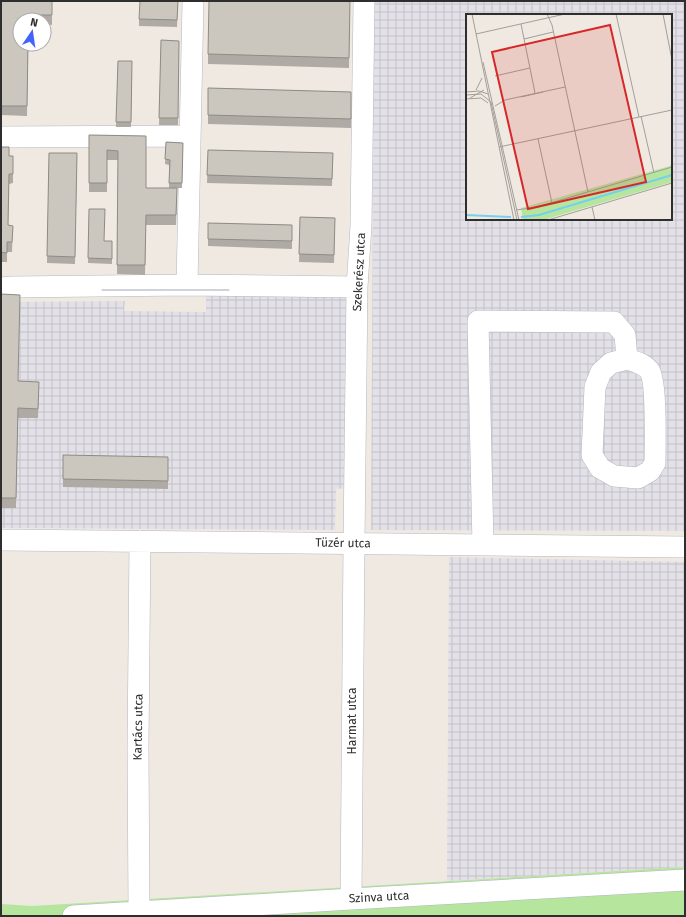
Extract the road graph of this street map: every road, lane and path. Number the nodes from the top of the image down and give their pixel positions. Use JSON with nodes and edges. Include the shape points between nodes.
{"nodes":[{"id":1,"x":193,"y":1,"type":"edge"},
{"id":2,"x":364,"y":1,"type":"edge"},
{"id":3,"x":190,"y":136,"type":"junction"},
{"id":4,"x":1,"y":137,"type":"edge"},
{"id":5,"x":187,"y":285,"type":"junction"},
{"id":6,"x":357,"y":287,"type":"junction"},
{"id":7,"x":1,"y":288,"type":"edge"},
{"id":8,"x":627,"y":359,"type":"junction"},
{"id":9,"x":1,"y":540,"type":"edge"},
{"id":10,"x":140,"y":541,"type":"junction"},
{"id":11,"x":354,"y":543,"type":"junction"},
{"id":12,"x":483,"y":544,"type":"junction"},
{"id":13,"x":685,"y":547,"type":"edge"},
{"id":14,"x":685,"y":880,"type":"edge"},
{"id":15,"x":351,"y":898,"type":"junction"},
{"id":16,"x":139,"y":912,"type":"junction"},
{"id":17,"x":73,"y":916,"type":"edge"}],
"edges":[{"from":1,"to":3,"type":"street"},
{"from":2,"to":6,"type":"street","name":"Szekerész utca","via":[[361,226]]},
{"from":3,"to":4,"type":"street"},
{"from":3,"to":5,"type":"street"},
{"from":5,"to":6,"type":"street"},
{"from":5,"to":7,"type":"street"},
{"from":6,"to":11,"type":"street","name":"Szekerész utca"},
{"from":8,"to":8,"type":"street","via":[[642,364],[650,371],[654,390],[655,463],[650,471],[638,478],[614,476],[600,468],[592,455],[595,387],[606,367]]},
{"from":8,"to":12,"type":"street","via":[[626,335],[614,322],[478,321]]},
{"from":9,"to":10,"type":"street","name":"Tüzér utca"},
{"from":10,"to":11,"type":"street","name":"Tüzér utca"},
{"from":10,"to":16,"type":"street","name":"Kartács utca"},
{"from":11,"to":12,"type":"street","name":"Tüzér utca"},
{"from":11,"to":15,"type":"street","name":"Harmat utca"},
{"from":12,"to":13,"type":"street","name":"Tüzér utca"},
{"from":14,"to":15,"type":"street","name":"Szinva utca"},
{"from":15,"to":16,"type":"street","name":"Szinva utca"},
{"from":16,"to":17,"type":"street","name":"Szinva utca"}]}
